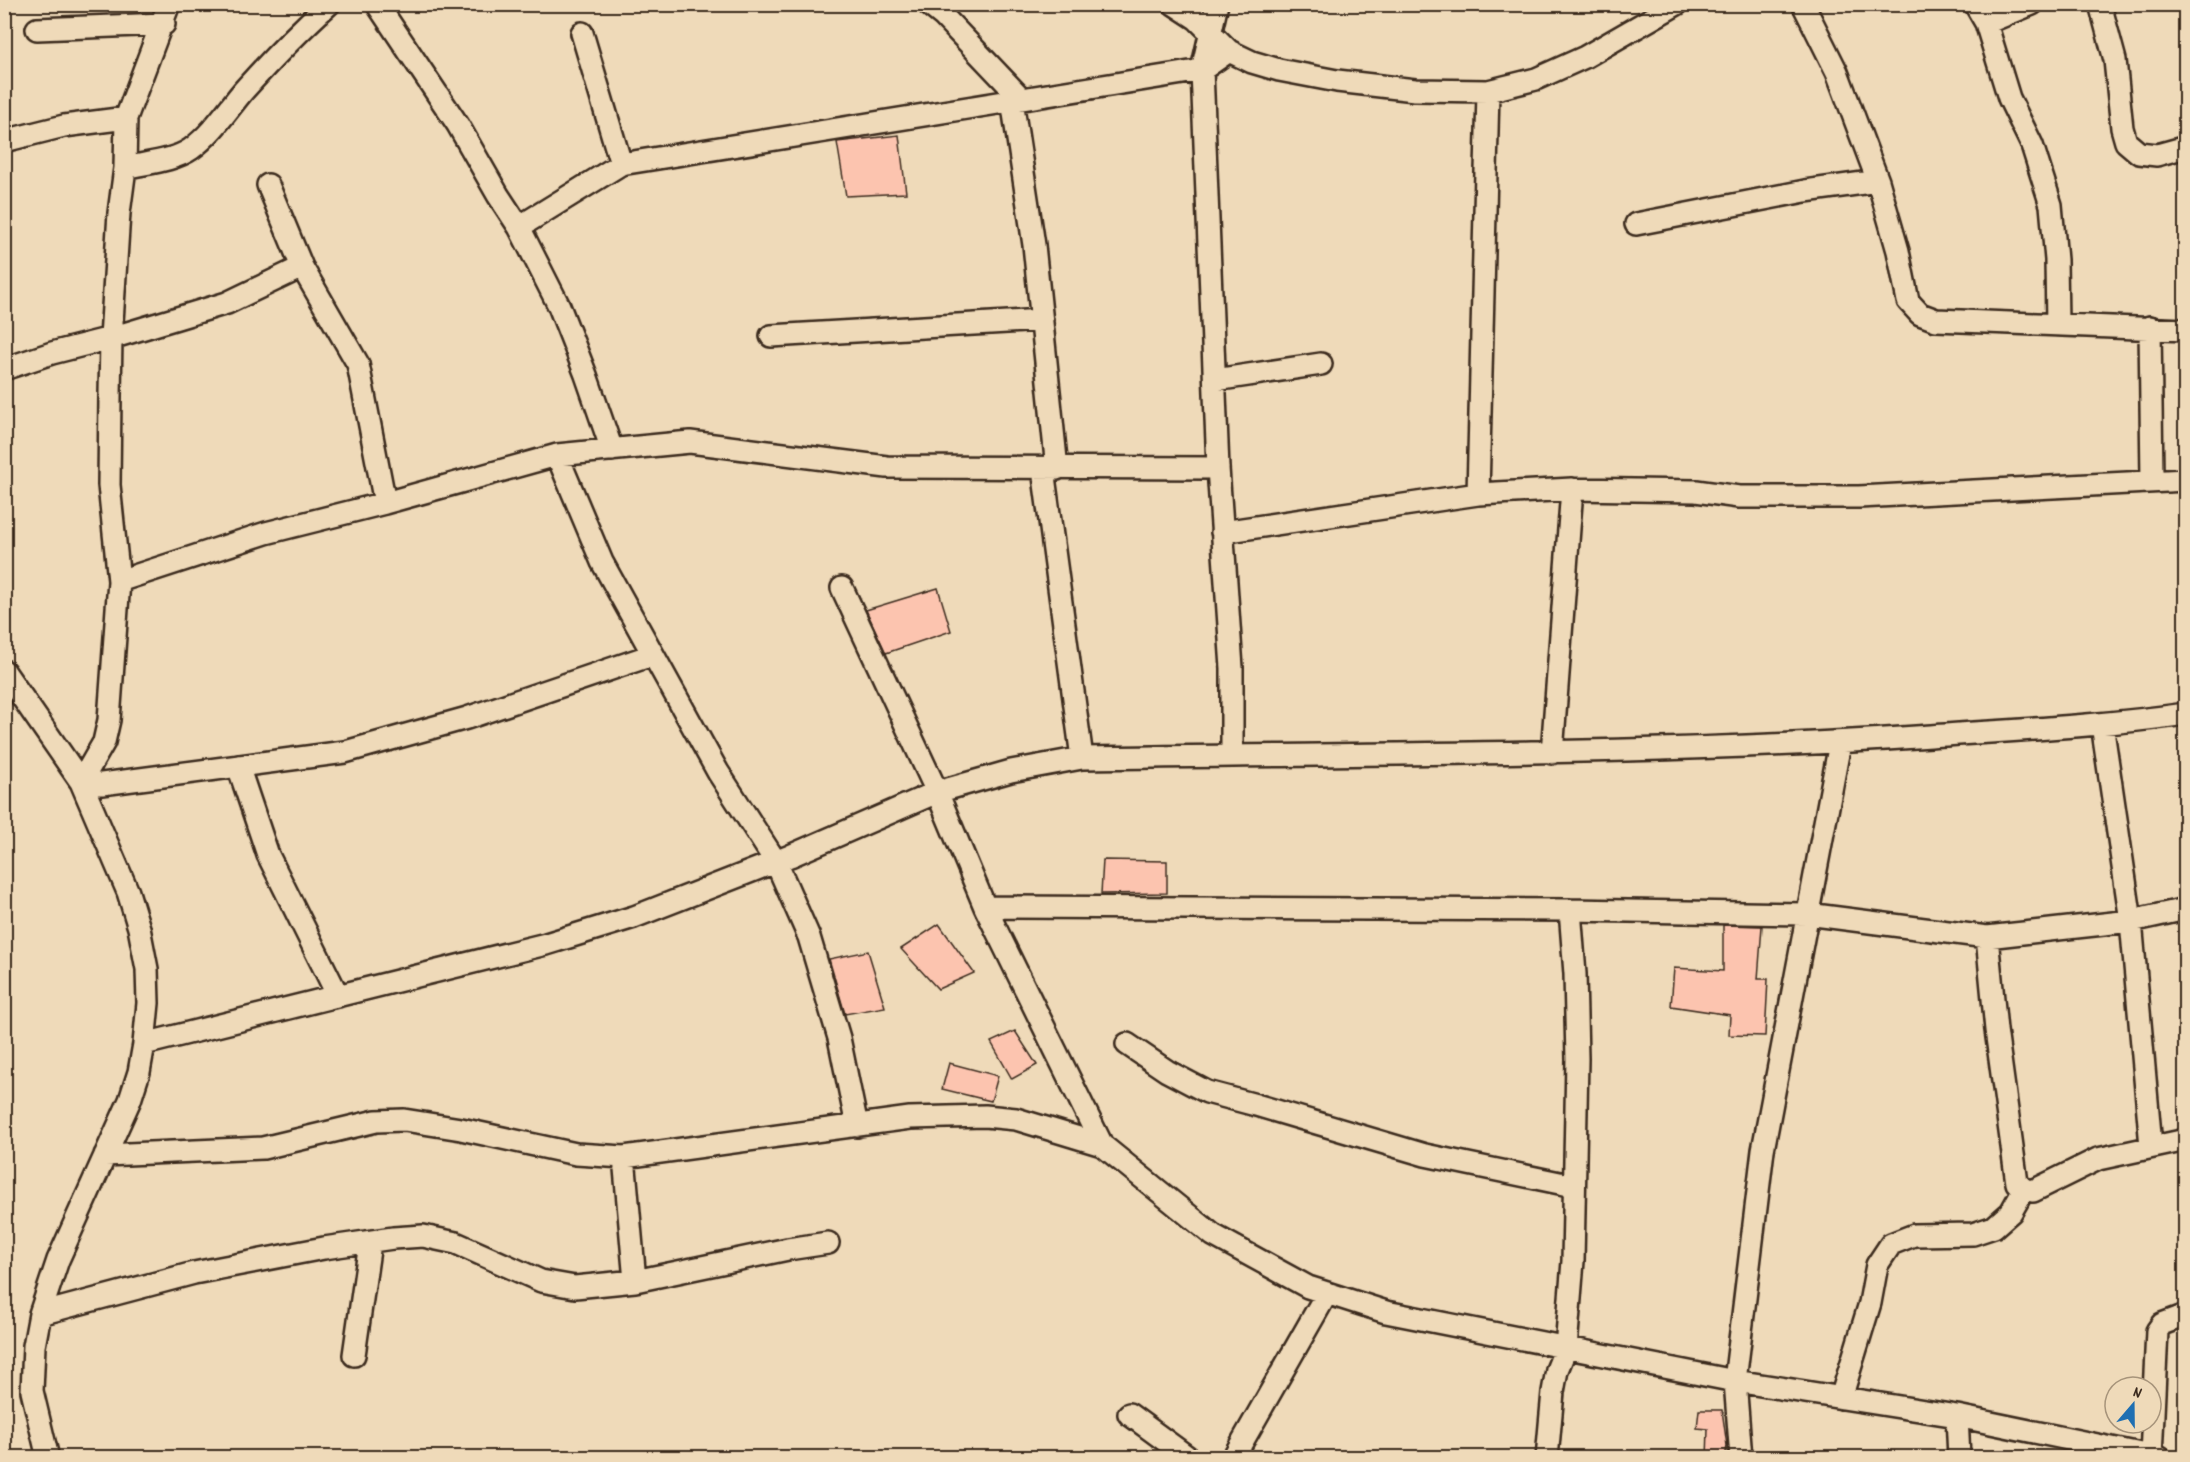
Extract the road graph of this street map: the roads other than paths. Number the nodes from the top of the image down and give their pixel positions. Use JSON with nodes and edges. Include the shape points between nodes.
{"nodes":[{"id":1,"x":329,"y":4,"type":"edge"},
{"id":2,"x":377,"y":4,"type":"edge"},
{"id":3,"x":928,"y":4,"type":"edge"},
{"id":4,"x":1174,"y":4,"type":"edge"},
{"id":5,"x":1217,"y":4,"type":"edge"},
{"id":6,"x":1677,"y":4,"type":"edge"},
{"id":7,"x":1803,"y":4,"type":"edge"},
{"id":8,"x":1976,"y":4,"type":"edge"},
{"id":9,"x":2032,"y":4,"type":"edge"},
{"id":10,"x":2100,"y":4,"type":"edge"},
{"id":11,"x":166,"y":14,"type":"edge"},
{"id":12,"x":1986,"y":23,"type":"junction"},
{"id":13,"x":37,"y":29,"type":"dead end"},
{"id":14,"x":1211,"y":32,"type":"junction"},
{"id":15,"x":582,"y":33,"type":"dead end"},
{"id":16,"x":1229,"y":51,"type":"junction"},
{"id":17,"x":1202,"y":70,"type":"junction"},
{"id":18,"x":1488,"y":91,"type":"junction"},
{"id":19,"x":1016,"y":99,"type":"junction"},
{"id":20,"x":126,"y":118,"type":"junction"},
{"id":21,"x":4,"y":141,"type":"edge"},
{"id":22,"x":2186,"y":147,"type":"edge"},
{"id":23,"x":621,"y":164,"type":"junction"},
{"id":24,"x":124,"y":168,"type":"junction"},
{"id":25,"x":1878,"y":181,"type":"junction"},
{"id":26,"x":268,"y":185,"type":"dead end"},
{"id":27,"x":1636,"y":224,"type":"dead end"},
{"id":28,"x":519,"y":227,"type":"junction"},
{"id":29,"x":302,"y":267,"type":"junction"},
{"id":30,"x":1042,"y":320,"type":"junction"},
{"id":31,"x":2057,"y":324,"type":"junction"},
{"id":32,"x":2150,"y":327,"type":"junction"},
{"id":33,"x":2186,"y":330,"type":"edge"},
{"id":34,"x":771,"y":336,"type":"dead end"},
{"id":35,"x":111,"y":338,"type":"junction"},
{"id":36,"x":1321,"y":364,"type":"dead end"},
{"id":37,"x":4,"y":369,"type":"edge"},
{"id":38,"x":1215,"y":380,"type":"junction"},
{"id":39,"x":612,"y":450,"type":"junction"},
{"id":40,"x":557,"y":455,"type":"junction"},
{"id":41,"x":1218,"y":468,"type":"junction"},
{"id":42,"x":1050,"y":469,"type":"junction"},
{"id":43,"x":2152,"y":480,"type":"junction"},
{"id":44,"x":2186,"y":480,"type":"edge"},
{"id":45,"x":1572,"y":489,"type":"junction"},
{"id":46,"x":1478,"y":494,"type":"junction"},
{"id":47,"x":385,"y":503,"type":"junction"},
{"id":48,"x":1222,"y":532,"type":"junction"},
{"id":49,"x":119,"y":581,"type":"junction"},
{"id":50,"x":843,"y":588,"type":"dead end"},
{"id":51,"x":652,"y":655,"type":"junction"},
{"id":52,"x":4,"y":670,"type":"edge"},
{"id":53,"x":2186,"y":714,"type":"edge"},
{"id":54,"x":2102,"y":724,"type":"junction"},
{"id":55,"x":1840,"y":743,"type":"junction"},
{"id":56,"x":1552,"y":753,"type":"junction"},
{"id":57,"x":1232,"y":755,"type":"junction"},
{"id":58,"x":1082,"y":758,"type":"junction"},
{"id":59,"x":238,"y":766,"type":"junction"},
{"id":60,"x":81,"y":782,"type":"junction"},
{"id":61,"x":937,"y":792,"type":"junction"},
{"id":62,"x":776,"y":862,"type":"junction"},
{"id":63,"x":985,"y":908,"type":"junction"},
{"id":64,"x":2186,"y":909,"type":"edge"},
{"id":65,"x":1570,"y":910,"type":"junction"},
{"id":66,"x":1807,"y":914,"type":"junction"},
{"id":67,"x":2131,"y":921,"type":"junction"},
{"id":68,"x":1987,"y":937,"type":"junction"},
{"id":69,"x":338,"y":996,"type":"junction"},
{"id":70,"x":144,"y":1044,"type":"junction"},
{"id":71,"x":1127,"y":1044,"type":"dead end"},
{"id":72,"x":857,"y":1125,"type":"junction"},
{"id":73,"x":2186,"y":1140,"type":"edge"},
{"id":74,"x":1102,"y":1145,"type":"junction"},
{"id":75,"x":2151,"y":1146,"type":"junction"},
{"id":76,"x":105,"y":1155,"type":"junction"},
{"id":77,"x":624,"y":1157,"type":"junction"},
{"id":78,"x":1574,"y":1186,"type":"junction"},
{"id":79,"x":2024,"y":1189,"type":"junction"},
{"id":80,"x":370,"y":1243,"type":"junction"},
{"id":81,"x":828,"y":1243,"type":"dead end"},
{"id":82,"x":635,"y":1281,"type":"junction"},
{"id":83,"x":1328,"y":1293,"type":"junction"},
{"id":84,"x":40,"y":1314,"type":"junction"},
{"id":85,"x":2186,"y":1315,"type":"edge"},
{"id":86,"x":1566,"y":1348,"type":"junction"},
{"id":87,"x":354,"y":1355,"type":"dead end"},
{"id":88,"x":1735,"y":1381,"type":"junction"},
{"id":89,"x":1841,"y":1398,"type":"junction"},
{"id":90,"x":1129,"y":1414,"type":"dead end"},
{"id":91,"x":1957,"y":1416,"type":"junction"},
{"id":92,"x":2155,"y":1457,"type":"edge"},
{"id":93,"x":48,"y":1458,"type":"edge"},
{"id":94,"x":1189,"y":1458,"type":"edge"},
{"id":95,"x":1233,"y":1458,"type":"edge"},
{"id":96,"x":1547,"y":1458,"type":"edge"},
{"id":97,"x":1741,"y":1458,"type":"edge"},
{"id":98,"x":1959,"y":1458,"type":"edge"}],
"edges":[{"from":1,"to":24,"type":"street","via":[[297,33],[213,130],[190,150]]},
{"from":2,"to":28,"type":"street","via":[[458,125]]},
{"from":3,"to":19,"type":"street"},
{"from":4,"to":14,"type":"street"},
{"from":5,"to":14,"type":"street"},
{"from":6,"to":18,"type":"street","via":[[1585,57],[1536,79]]},
{"from":7,"to":25,"type":"street","via":[[1837,72]]},
{"from":8,"to":12,"type":"street"},
{"from":9,"to":12,"type":"street"},
{"from":10,"to":22,"type":"street","via":[[2115,60],[2126,142],[2139,153],[2157,155]]},
{"from":11,"to":13,"type":"street"},
{"from":11,"to":20,"type":"street"},
{"from":12,"to":31,"type":"street","via":[[2009,98],[2032,146],[2051,205]]},
{"from":14,"to":16,"type":"street"},
{"from":14,"to":17,"type":"street"},
{"from":15,"to":23,"type":"street"},
{"from":16,"to":17,"type":"street"},
{"from":16,"to":18,"type":"street","via":[[1279,70],[1337,81],[1415,90]]},
{"from":17,"to":19,"type":"street"},
{"from":17,"to":38,"type":"street"},
{"from":18,"to":46,"type":"street"},
{"from":19,"to":23,"type":"street"},
{"from":19,"to":30,"type":"street"},
{"from":20,"to":21,"type":"street","via":[[64,126]]},
{"from":20,"to":24,"type":"street"},
{"from":23,"to":28,"type":"street"},
{"from":24,"to":35,"type":"street"},
{"from":25,"to":27,"type":"street"},
{"from":25,"to":31,"type":"street","via":[[1908,301],[1920,314],[1936,320]]},
{"from":26,"to":29,"type":"street"},
{"from":28,"to":39,"type":"street","via":[[559,306]]},
{"from":29,"to":35,"type":"street","via":[[227,303]]},
{"from":29,"to":47,"type":"street","via":[[358,364]]},
{"from":30,"to":34,"type":"street"},
{"from":30,"to":42,"type":"street"},
{"from":31,"to":32,"type":"street"},
{"from":32,"to":33,"type":"street"},
{"from":32,"to":43,"type":"street"},
{"from":35,"to":37,"type":"street"},
{"from":35,"to":49,"type":"street","via":[[109,485]]},
{"from":36,"to":38,"type":"street"},
{"from":38,"to":41,"type":"street"},
{"from":39,"to":40,"type":"street"},
{"from":39,"to":42,"type":"street","via":[[690,442],[888,466]]},
{"from":40,"to":47,"type":"street"},
{"from":40,"to":51,"type":"street","via":[[602,562]]},
{"from":41,"to":42,"type":"street"},
{"from":41,"to":48,"type":"street"},
{"from":42,"to":58,"type":"street"},
{"from":43,"to":44,"type":"street"},
{"from":43,"to":45,"type":"street","via":[[1859,497],[1739,497],[1696,491]]},
{"from":45,"to":46,"type":"street"},
{"from":45,"to":56,"type":"street"},
{"from":46,"to":48,"type":"street"},
{"from":47,"to":49,"type":"street","via":[[266,533]]},
{"from":48,"to":57,"type":"street","via":[[1232,668]]},
{"from":49,"to":60,"type":"street","via":[[109,720],[104,742]]},
{"from":50,"to":61,"type":"street"},
{"from":51,"to":59,"type":"street","via":[[467,718],[345,752]]},
{"from":51,"to":62,"type":"street","via":[[718,772]]},
{"from":52,"to":60,"type":"street"},
{"from":53,"to":54,"type":"street"},
{"from":54,"to":55,"type":"street"},
{"from":54,"to":67,"type":"street"},
{"from":55,"to":56,"type":"street"},
{"from":55,"to":66,"type":"street"},
{"from":56,"to":57,"type":"street"},
{"from":57,"to":58,"type":"street"},
{"from":58,"to":61,"type":"street","via":[[1011,771]]},
{"from":59,"to":60,"type":"street","via":[[102,784]]},
{"from":59,"to":69,"type":"street","via":[[268,855]]},
{"from":60,"to":70,"type":"street","via":[[139,927],[147,969]]},
{"from":61,"to":62,"type":"street"},
{"from":61,"to":63,"type":"street"},
{"from":62,"to":69,"type":"street","via":[[634,917],[546,944]]},
{"from":62,"to":72,"type":"street","via":[[817,962],[839,1038]]},
{"from":63,"to":65,"type":"street"},
{"from":63,"to":74,"type":"street"},
{"from":64,"to":67,"type":"street"},
{"from":65,"to":66,"type":"street"},
{"from":65,"to":78,"type":"street","via":[[1577,1059]]},
{"from":66,"to":68,"type":"street"},
{"from":66,"to":88,"type":"street","via":[[1763,1150]]},
{"from":67,"to":68,"type":"street"},
{"from":67,"to":75,"type":"street"},
{"from":68,"to":79,"type":"street","via":[[2012,1160],[2017,1183]]},
{"from":69,"to":70,"type":"street"},
{"from":70,"to":76,"type":"street","via":[[130,1101]]},
{"from":71,"to":78,"type":"street","via":[[1207,1092],[1425,1155]]},
{"from":72,"to":74,"type":"street","via":[[910,1118],[985,1116],[1016,1119]]},
{"from":72,"to":77,"type":"street"},
{"from":73,"to":75,"type":"street"},
{"from":74,"to":83,"type":"street","via":[[1213,1235],[1308,1287]]},
{"from":75,"to":79,"type":"street","via":[[2098,1159],[2033,1191]]},
{"from":76,"to":77,"type":"street","via":[[262,1148],[376,1121],[404,1120],[576,1154]]},
{"from":76,"to":84,"type":"street","via":[[58,1260]]},
{"from":77,"to":82,"type":"street"},
{"from":78,"to":86,"type":"street"},
{"from":79,"to":89,"type":"street","via":[[2011,1212],[1994,1227],[1972,1234],[1914,1235],[1891,1244],[1877,1265],[1870,1303]]},
{"from":80,"to":82,"type":"street","via":[[423,1236],[456,1243],[542,1281],[574,1287]]},
{"from":80,"to":84,"type":"street","via":[[194,1273]]},
{"from":80,"to":87,"type":"street"},
{"from":81,"to":82,"type":"street"},
{"from":83,"to":86,"type":"street","via":[[1386,1312]]},
{"from":83,"to":95,"type":"street"},
{"from":84,"to":93,"type":"street","via":[[32,1391]]},
{"from":85,"to":92,"type":"street","via":[[2162,1324],[2157,1331]]},
{"from":86,"to":88,"type":"street"},
{"from":86,"to":96,"type":"street","via":[[1553,1392]]},
{"from":88,"to":89,"type":"street"},
{"from":88,"to":97,"type":"street"},
{"from":89,"to":91,"type":"street"},
{"from":90,"to":94,"type":"street"},
{"from":91,"to":92,"type":"street"},
{"from":91,"to":98,"type":"street"}]}
